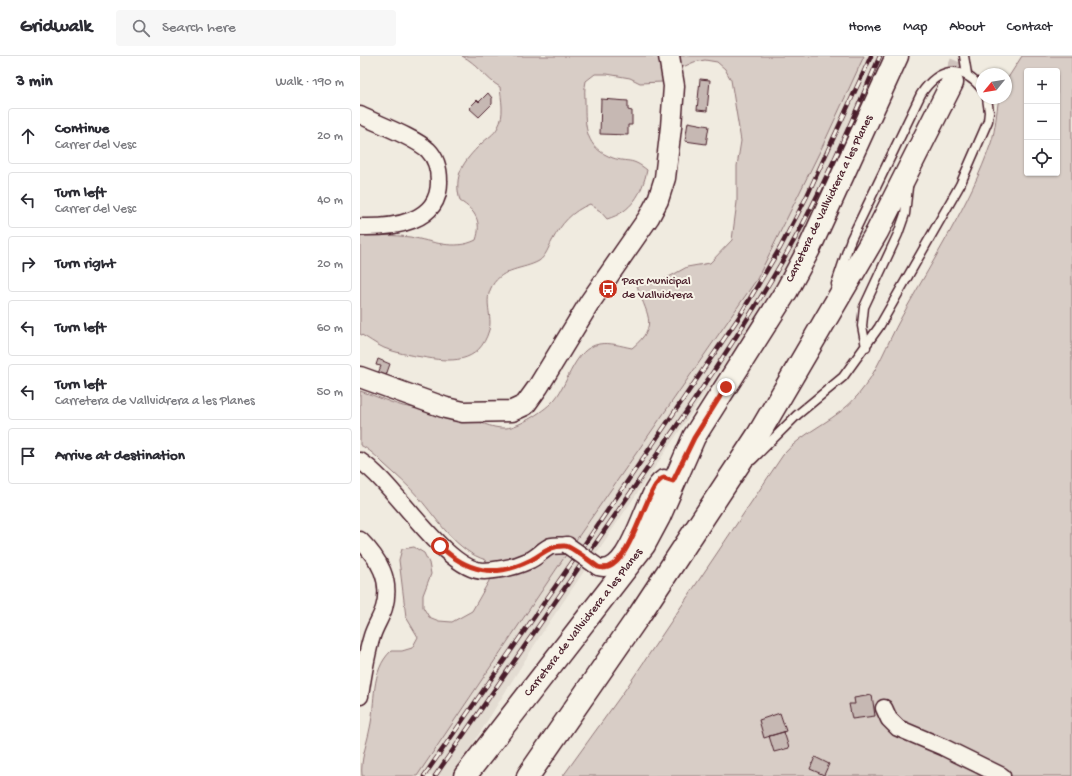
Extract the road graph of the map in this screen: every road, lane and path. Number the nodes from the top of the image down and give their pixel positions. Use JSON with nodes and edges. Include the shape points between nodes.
{"nodes":[{"id":1,"x":669,"y":56,"type":"edge"},
{"id":2,"x":897,"y":56,"type":"edge"},
{"id":3,"x":964,"y":56,"type":"edge"},
{"id":4,"x":959,"y":78,"type":"junction"},
{"id":5,"x":976,"y":86,"type":"edge"},
{"id":6,"x":988,"y":104,"type":"edge"},
{"id":7,"x":360,"y":115,"type":"edge"},
{"id":8,"x":910,"y":168,"type":"junction"},
{"id":9,"x":360,"y":227,"type":"edge"},
{"id":10,"x":823,"y":326,"type":"junction"},
{"id":11,"x":866,"y":347,"type":"junction"},
{"id":12,"x":360,"y":377,"type":"edge"},
{"id":13,"x":360,"y":461,"type":"edge"},
{"id":14,"x":673,"y":481,"type":"junction"},
{"id":15,"x":727,"y":484,"type":"junction"},
{"id":16,"x":360,"y":540,"type":"edge"},
{"id":17,"x":360,"y":696,"type":"edge"},
{"id":18,"x":884,"y":708,"type":"dead end"},
{"id":19,"x":466,"y":776,"type":"edge"},
{"id":20,"x":528,"y":776,"type":"edge"},
{"id":21,"x":1002,"y":776,"type":"edge"}],
"edges":[{"from":1,"to":12,"type":"street","via":[[674,86],[671,127],[665,178],[658,200],[525,405],[512,412],[463,412]]},
{"from":2,"to":14,"type":"main road","name":"Carretera de Vallvidrera a les Planes","via":[[809,249],[787,290],[694,438]]},
{"from":3,"to":4,"type":"lane"},
{"from":4,"to":5,"type":"lane"},
{"from":4,"to":8,"type":"main road"},
{"from":4,"to":10,"type":"lane","via":[[954,72],[938,76],[921,94],[850,239]]},
{"from":6,"to":11,"type":"lane","via":[[988,121],[960,185]]},
{"from":7,"to":9,"type":"street","via":[[427,150],[437,165],[439,184],[434,201],[424,215],[416,220]]},
{"from":8,"to":10,"type":"main road"},
{"from":8,"to":11,"type":"lane","via":[[905,214],[864,307],[862,326]]},
{"from":10,"to":15,"type":"main road"},
{"from":11,"to":15,"type":"lane","via":[[843,377],[797,415]]},
{"from":13,"to":14,"type":"street","bridge":true,"via":[[387,485],[445,550],[459,562],[482,571],[504,569],[529,561],[551,546],[567,546],[598,567],[609,566],[636,533],[658,481],[664,478]]},
{"from":14,"to":19,"type":"main road","name":"Carretera de Vallvidrera a les Planes","via":[[659,517],[634,560]]},
{"from":15,"to":20,"type":"main road"},
{"from":16,"to":17,"type":"street","via":[[381,566],[386,587],[384,609],[370,644]]},
{"from":18,"to":21,"type":"street","via":[[889,719],[898,728]]}]}
